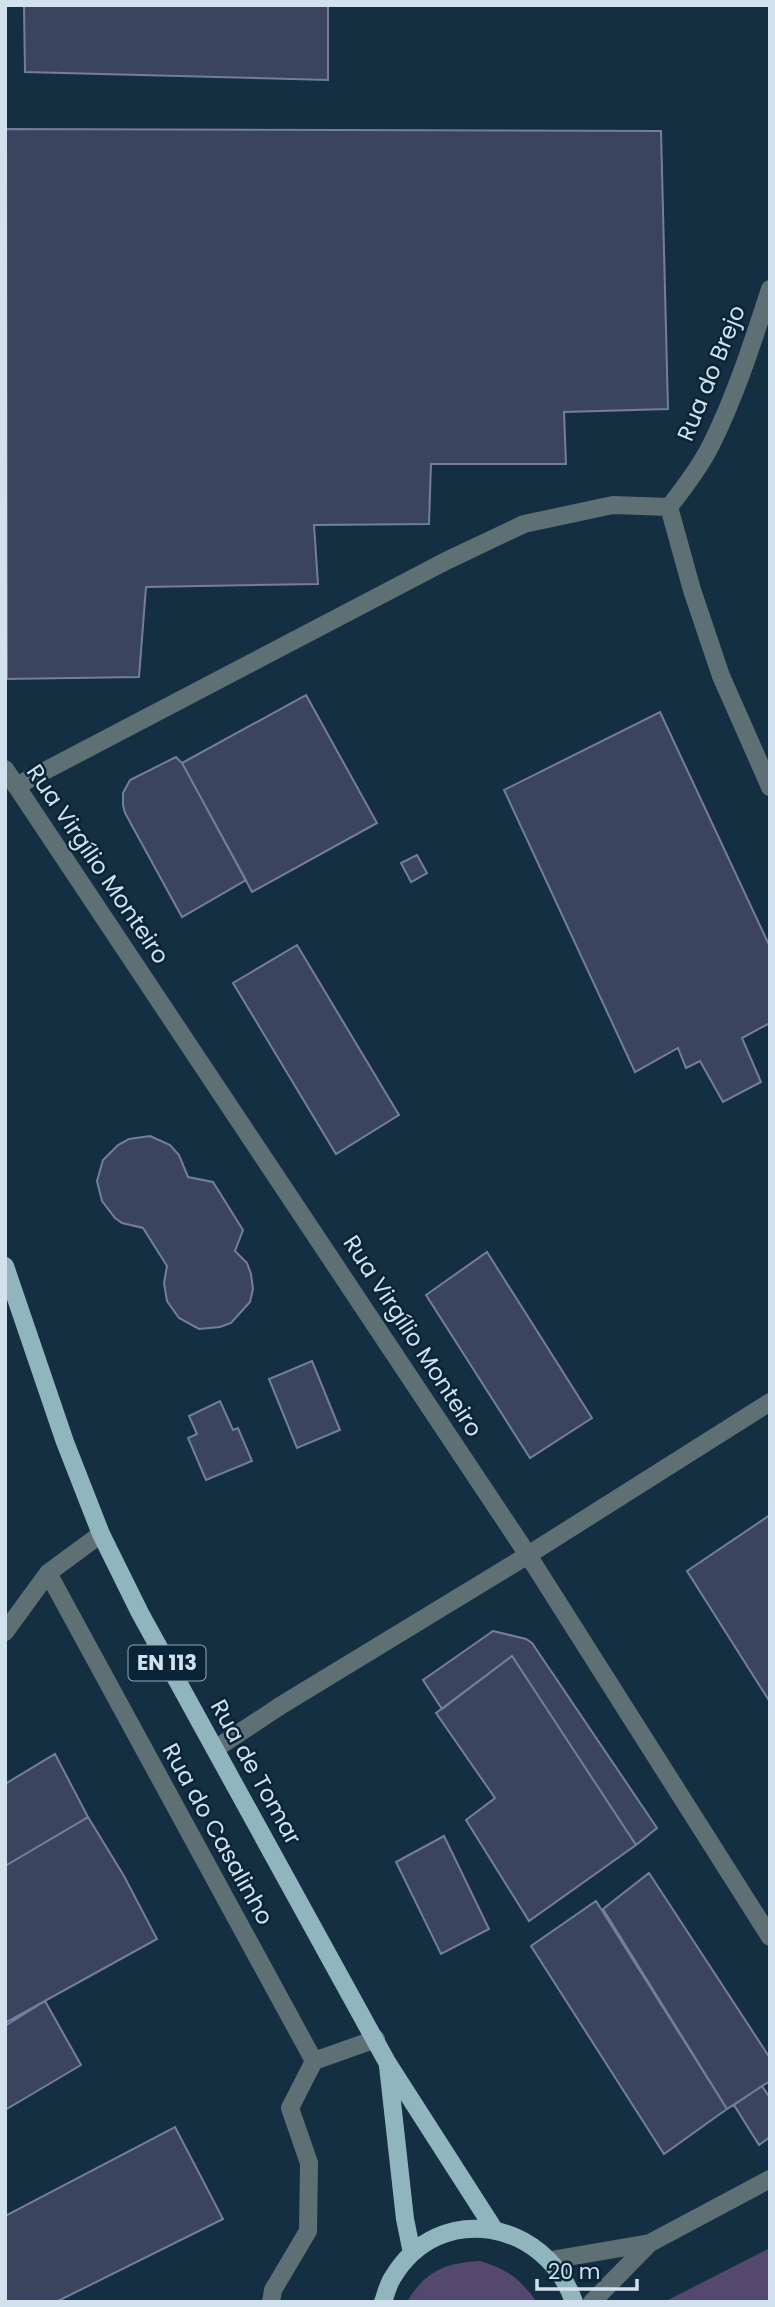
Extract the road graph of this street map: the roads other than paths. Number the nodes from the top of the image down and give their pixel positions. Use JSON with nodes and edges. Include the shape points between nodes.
{"nodes":[{"id":1,"x":770,"y":289,"type":"edge"},
{"id":2,"x":669,"y":507,"type":"junction"},
{"id":3,"x":5,"y":769,"type":"edge"},
{"id":4,"x":16,"y":786,"type":"junction"},
{"id":5,"x":770,"y":787,"type":"edge"},
{"id":6,"x":5,"y":1266,"type":"edge"},
{"id":7,"x":770,"y":1402,"type":"edge"},
{"id":8,"x":101,"y":1534,"type":"junction"},
{"id":9,"x":528,"y":1555,"type":"junction"},
{"id":10,"x":48,"y":1573,"type":"junction"},
{"id":11,"x":5,"y":1632,"type":"edge"},
{"id":12,"x":215,"y":1749,"type":"junction"},
{"id":13,"x":770,"y":1937,"type":"edge"},
{"id":14,"x":376,"y":2039,"type":"junction"},
{"id":15,"x":314,"y":2061,"type":"junction"},
{"id":16,"x":387,"y":2062,"type":"junction"},
{"id":17,"x":770,"y":2179,"type":"edge"},
{"id":18,"x":494,"y":2230,"type":"junction"},
{"id":19,"x":650,"y":2243,"type":"junction"},
{"id":20,"x":412,"y":2253,"type":"junction"},
{"id":21,"x":551,"y":2260,"type":"junction"},
{"id":22,"x":271,"y":2302,"type":"edge"},
{"id":23,"x":383,"y":2302,"type":"edge"},
{"id":24,"x":574,"y":2302,"type":"edge"},
{"id":25,"x":592,"y":2302,"type":"edge"}],
"edges":[{"from":1,"to":2,"type":"street","name":"Rua do Brejo","via":[[711,446]]},
{"from":2,"to":4,"type":"street","via":[[613,505],[524,524]]},
{"from":2,"to":5,"type":"street","via":[[721,676]]},
{"from":3,"to":4,"type":"street","name":"Rua Virgílio Monteiro"},
{"from":4,"to":9,"type":"street","name":"Rua Virgílio Monteiro"},
{"from":6,"to":8,"type":"main road","name":"Rua de Tomar","number":"EN 113"},
{"from":7,"to":9,"type":"street"},
{"from":8,"to":10,"type":"street"},
{"from":8,"to":12,"type":"main road","name":"Rua de Tomar","number":"EN 113"},
{"from":9,"to":12,"type":"street"},
{"from":9,"to":13,"type":"street","name":"Rua Virgílio Monteiro"},
{"from":10,"to":11,"type":"street"},
{"from":10,"to":15,"type":"street","name":"Rua do Casalinho"},
{"from":12,"to":14,"type":"main road","name":"Rua de Tomar","number":"EN 113"},
{"from":14,"to":15,"type":"street"},
{"from":14,"to":16,"type":"main road","name":"Rua de Tomar","number":"EN 113"},
{"from":15,"to":22,"type":"street","via":[[290,2108],[309,2163],[308,2231]]},
{"from":16,"to":18,"type":"main road","name":"Rua de Tomar","number":"EN 113"},
{"from":16,"to":20,"type":"main road","name":"Rua de Tomar","number":"EN 113"},
{"from":17,"to":19,"type":"street"},
{"from":18,"to":20,"type":"main road","via":[[465,2229]]},
{"from":18,"to":21,"type":"main road","via":[[525,2240]]},
{"from":19,"to":21,"type":"street"},
{"from":19,"to":25,"type":"street"},
{"from":20,"to":23,"type":"main road","via":[[393,2277]]},
{"from":21,"to":24,"type":"main road"}]}
